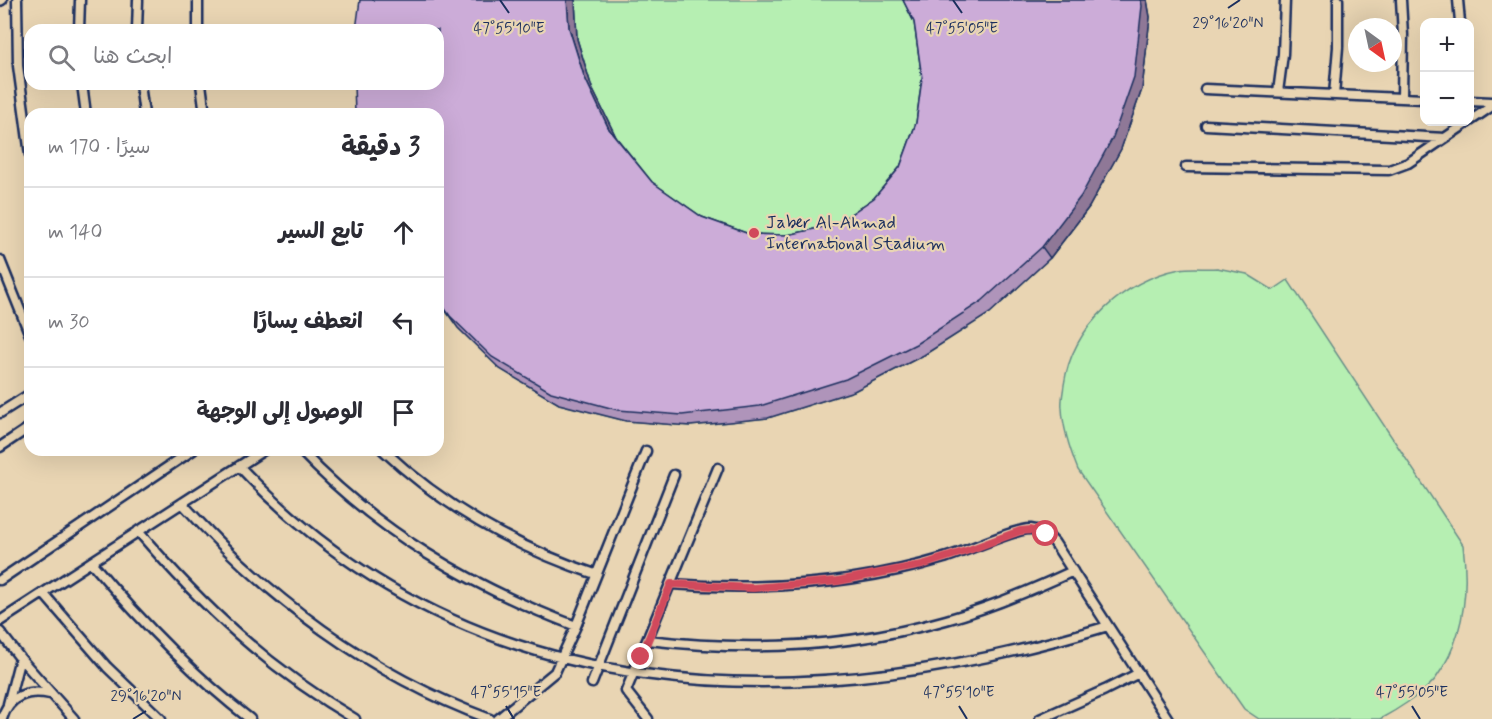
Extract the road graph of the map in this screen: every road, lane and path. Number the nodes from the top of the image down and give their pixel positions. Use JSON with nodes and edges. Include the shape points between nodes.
{"nodes":[{"id":1,"x":17,"y":0,"type":"edge"},
{"id":2,"x":80,"y":0,"type":"edge"},
{"id":3,"x":138,"y":0,"type":"edge"},
{"id":4,"x":198,"y":0,"type":"edge"},
{"id":5,"x":1285,"y":0,"type":"edge"},
{"id":6,"x":1338,"y":0,"type":"edge"},
{"id":7,"x":1401,"y":0,"type":"edge"},
{"id":8,"x":1458,"y":0,"type":"edge"},
{"id":9,"x":1460,"y":18,"type":"edge"},
{"id":10,"x":80,"y":24,"type":"edge"},
{"id":11,"x":137,"y":24,"type":"edge"},
{"id":12,"x":198,"y":24,"type":"edge"},
{"id":13,"x":1205,"y":89,"type":"dead end"},
{"id":14,"x":83,"y":90,"type":"edge"},
{"id":15,"x":142,"y":90,"type":"edge"},
{"id":16,"x":202,"y":90,"type":"edge"},
{"id":17,"x":1278,"y":92,"type":"junction"},
{"id":18,"x":1334,"y":95,"type":"junction"},
{"id":19,"x":1402,"y":98,"type":"junction"},
{"id":20,"x":1420,"y":99,"type":"edge"},
{"id":21,"x":1474,"y":101,"type":"edge"},
{"id":22,"x":1492,"y":102,"type":"edge"},
{"id":23,"x":1492,"y":106,"type":"edge"},
{"id":24,"x":85,"y":108,"type":"edge"},
{"id":25,"x":143,"y":108,"type":"edge"},
{"id":26,"x":204,"y":108,"type":"edge"},
{"id":27,"x":24,"y":110,"type":"edge"},
{"id":28,"x":1206,"y":125,"type":"dead end"},
{"id":29,"x":1445,"y":138,"type":"junction"},
{"id":30,"x":1186,"y":168,"type":"dead end"},
{"id":31,"x":0,"y":260,"type":"edge"},
{"id":32,"x":24,"y":320,"type":"edge"},
{"id":33,"x":24,"y":398,"type":"edge"},
{"id":34,"x":0,"y":413,"type":"edge"},
{"id":35,"x":24,"y":431,"type":"edge"},
{"id":36,"x":0,"y":447,"type":"edge"},
{"id":37,"x":646,"y":451,"type":"dead end"},
{"id":38,"x":184,"y":456,"type":"edge"},
{"id":39,"x":255,"y":456,"type":"edge"},
{"id":40,"x":306,"y":456,"type":"edge"},
{"id":41,"x":390,"y":456,"type":"edge"},
{"id":42,"x":239,"y":466,"type":"junction"},
{"id":43,"x":718,"y":468,"type":"dead end"},
{"id":44,"x":674,"y":475,"type":"dead end"},
{"id":45,"x":182,"y":503,"type":"junction"},
{"id":46,"x":138,"y":531,"type":"junction"},
{"id":47,"x":91,"y":562,"type":"junction"},
{"id":48,"x":1073,"y":571,"type":"junction"},
{"id":49,"x":595,"y":574,"type":"junction"},
{"id":50,"x":0,"y":580,"type":"edge"},
{"id":51,"x":671,"y":584,"type":"junction"},
{"id":52,"x":43,"y":593,"type":"junction"},
{"id":53,"x":0,"y":621,"type":"edge"},
{"id":54,"x":438,"y":622,"type":"dead end"},
{"id":55,"x":576,"y":626,"type":"junction"},
{"id":56,"x":1108,"y":626,"type":"junction"},
{"id":57,"x":0,"y":632,"type":"edge"},
{"id":58,"x":648,"y":640,"type":"junction"},
{"id":59,"x":1056,"y":650,"type":"dead end"},
{"id":60,"x":20,"y":658,"type":"junction"},
{"id":61,"x":545,"y":669,"type":"dead end"},
{"id":62,"x":559,"y":673,"type":"junction"},
{"id":63,"x":1138,"y":673,"type":"junction"},
{"id":64,"x":602,"y":686,"type":"dead end"},
{"id":65,"x":50,"y":694,"type":"junction"},
{"id":66,"x":7,"y":707,"type":"junction"},
{"id":67,"x":3,"y":719,"type":"edge"},
{"id":68,"x":74,"y":719,"type":"edge"},
{"id":69,"x":161,"y":719,"type":"edge"},
{"id":70,"x":250,"y":719,"type":"edge"},
{"id":71,"x":355,"y":719,"type":"edge"},
{"id":72,"x":490,"y":719,"type":"edge"},
{"id":73,"x":498,"y":719,"type":"edge"},
{"id":74,"x":648,"y":719,"type":"edge"},
{"id":75,"x":1040,"y":719,"type":"edge"},
{"id":76,"x":1168,"y":719,"type":"edge"}],
"edges":[{"from":1,"to":27,"type":"lane","via":[[18,66]]},
{"from":2,"to":10,"type":"lane"},
{"from":3,"to":11,"type":"lane"},
{"from":4,"to":12,"type":"lane"},
{"from":5,"to":17,"type":"lane"},
{"from":6,"to":18,"type":"lane"},
{"from":7,"to":19,"type":"lane"},
{"from":8,"to":9,"type":"lane"},
{"from":13,"to":17,"type":"lane"},
{"from":14,"to":24,"type":"lane"},
{"from":15,"to":25,"type":"lane"},
{"from":16,"to":26,"type":"lane"},
{"from":17,"to":18,"type":"lane"},
{"from":18,"to":19,"type":"lane"},
{"from":19,"to":20,"type":"lane"},
{"from":21,"to":22,"type":"lane"},
{"from":23,"to":29,"type":"lane"},
{"from":28,"to":29,"type":"lane"},
{"from":29,"to":30,"type":"lane","via":[[1389,170]]},
{"from":31,"to":32,"type":"lane"},
{"from":33,"to":34,"type":"lane"},
{"from":35,"to":36,"type":"lane"},
{"from":37,"to":49,"type":"lane"},
{"from":38,"to":50,"type":"lane"},
{"from":39,"to":42,"type":"lane"},
{"from":40,"to":55,"type":"lane","via":[[360,506],[443,565],[504,597]]},
{"from":41,"to":49,"type":"lane","via":[[429,488],[492,530]]},
{"from":42,"to":45,"type":"lane"},
{"from":42,"to":54,"type":"lane","via":[[331,553]]},
{"from":43,"to":51,"type":"lane"},
{"from":44,"to":64,"type":"lane","via":[[588,682]]},
{"from":45,"to":46,"type":"lane"},
{"from":45,"to":72,"type":"lane","via":[[241,564],[321,629],[417,687]]},
{"from":46,"to":47,"type":"lane"},
{"from":46,"to":71,"type":"lane","via":[[225,624],[273,665]]},
{"from":47,"to":52,"type":"lane"},
{"from":47,"to":70,"type":"lane","via":[[164,644]]},
{"from":48,"to":51,"type":"lane","via":[[1051,538],[1025,530],[922,565],[851,580],[753,588]]},
{"from":48,"to":56,"type":"lane"},
{"from":48,"to":58,"type":"lane","via":[[986,608],[865,638],[762,647]]},
{"from":49,"to":55,"type":"lane"},
{"from":51,"to":58,"type":"lane"},
{"from":52,"to":53,"type":"lane"},
{"from":52,"to":69,"type":"lane","via":[[107,667]]},
{"from":55,"to":62,"type":"lane"},
{"from":56,"to":59,"type":"lane"},
{"from":56,"to":63,"type":"lane"},
{"from":57,"to":60,"type":"lane"},
{"from":58,"to":74,"type":"lane","via":[[627,691]]},
{"from":60,"to":65,"type":"lane"},
{"from":60,"to":66,"type":"lane"},
{"from":61,"to":62,"type":"lane"},
{"from":62,"to":73,"type":"lane"},
{"from":63,"to":75,"type":"lane"},
{"from":63,"to":76,"type":"lane"},
{"from":65,"to":66,"type":"lane","via":[[24,694]]},
{"from":65,"to":68,"type":"lane"},
{"from":66,"to":67,"type":"lane"}]}
